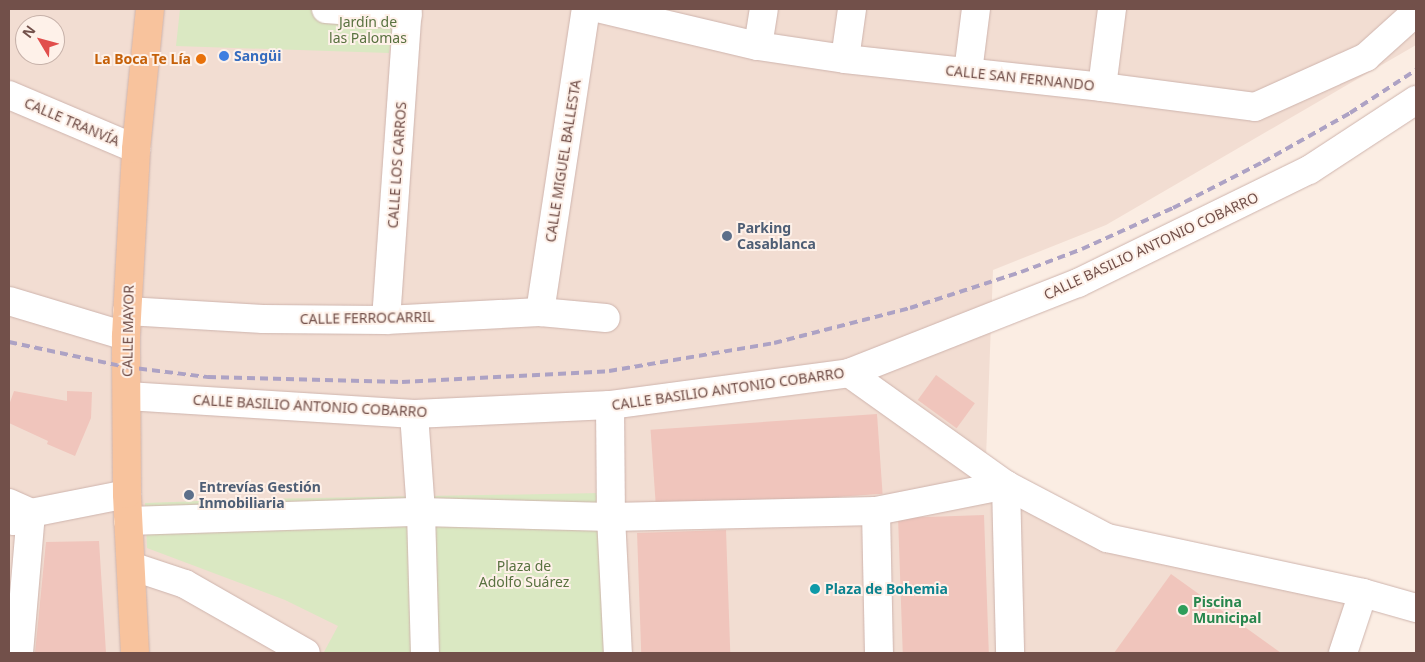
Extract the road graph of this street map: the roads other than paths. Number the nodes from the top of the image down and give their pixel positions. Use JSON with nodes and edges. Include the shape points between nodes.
{"nodes":[{"id":1,"x":150,"y":9,"type":"edge"},
{"id":2,"x":326,"y":9,"type":"edge"},
{"id":3,"x":586,"y":9,"type":"edge"},
{"id":4,"x":601,"y":9,"type":"edge"},
{"id":5,"x":764,"y":9,"type":"edge"},
{"id":6,"x":852,"y":9,"type":"edge"},
{"id":7,"x":976,"y":9,"type":"edge"},
{"id":8,"x":1112,"y":9,"type":"edge"},
{"id":9,"x":408,"y":12,"type":"edge"},
{"id":10,"x":1416,"y":12,"type":"edge"},
{"id":11,"x":758,"y":46,"type":"junction"},
{"id":12,"x":845,"y":59,"type":"junction"},
{"id":13,"x":968,"y":72,"type":"junction"},
{"id":14,"x":1102,"y":87,"type":"junction"},
{"id":15,"x":9,"y":95,"type":"edge"},
{"id":16,"x":1416,"y":100,"type":"edge"},
{"id":17,"x":136,"y":148,"type":"junction"},
{"id":18,"x":9,"y":302,"type":"edge"},
{"id":19,"x":540,"y":312,"type":"junction"},
{"id":20,"x":606,"y":318,"type":"dead end"},
{"id":21,"x":386,"y":320,"type":"junction"},
{"id":22,"x":127,"y":324,"type":"junction"},
{"id":23,"x":849,"y":373,"type":"junction"},
{"id":24,"x":127,"y":396,"type":"junction"},
{"id":25,"x":610,"y":405,"type":"junction"},
{"id":26,"x":414,"y":414,"type":"junction"},
{"id":27,"x":1006,"y":485,"type":"junction"},
{"id":28,"x":127,"y":494,"type":"junction"},
{"id":29,"x":876,"y":511,"type":"junction"},
{"id":30,"x":421,"y":512,"type":"junction"},
{"id":31,"x":16,"y":513,"type":"edge"},
{"id":32,"x":612,"y":518,"type":"junction"},
{"id":33,"x":128,"y":521,"type":"junction"},
{"id":34,"x":131,"y":566,"type":"junction"},
{"id":35,"x":1363,"y":593,"type":"junction"},
{"id":36,"x":1416,"y":608,"type":"edge"},
{"id":37,"x":19,"y":653,"type":"edge"},
{"id":38,"x":136,"y":653,"type":"edge"},
{"id":39,"x":306,"y":653,"type":"edge"},
{"id":40,"x":426,"y":653,"type":"edge"},
{"id":41,"x":618,"y":653,"type":"edge"},
{"id":42,"x":879,"y":653,"type":"edge"},
{"id":43,"x":1010,"y":653,"type":"edge"},
{"id":44,"x":1343,"y":653,"type":"edge"}],
"edges":[{"from":1,"to":17,"type":"main road","name":"CALLE MAYOR"},
{"from":2,"to":9,"type":"street"},
{"from":3,"to":19,"type":"street","name":"CALLE MIGUEL BALLESTA"},
{"from":4,"to":11,"type":"street","name":"CALLE SAN FERNANDO"},
{"from":5,"to":11,"type":"street"},
{"from":6,"to":12,"type":"street"},
{"from":7,"to":13,"type":"street"},
{"from":8,"to":14,"type":"street"},
{"from":9,"to":21,"type":"street","name":"CALLE LOS CARROS"},
{"from":10,"to":14,"type":"street","name":"CALLE SAN FERNANDO","via":[[1366,57],[1255,107]]},
{"from":11,"to":12,"type":"street","name":"CALLE SAN FERNANDO"},
{"from":12,"to":13,"type":"street","name":"CALLE SAN FERNANDO"},
{"from":13,"to":14,"type":"street","name":"CALLE SAN FERNANDO"},
{"from":15,"to":17,"type":"street","name":"CALLE TRANVÍA"},
{"from":16,"to":23,"type":"street","name":"CALLE BASILIO ANTONIO COBARRO","via":[[1309,170],[1078,283]]},
{"from":17,"to":22,"type":"main road","name":"CALLE MAYOR"},
{"from":18,"to":22,"type":"street","name":"CALLE FERROCARRIL"},
{"from":19,"to":20,"type":"street","name":"CALLE FERROCARRIL"},
{"from":19,"to":21,"type":"street","name":"CALLE FERROCARRIL"},
{"from":21,"to":22,"type":"street","name":"CALLE FERROCARRIL","via":[[263,319]]},
{"from":22,"to":24,"type":"main road","name":"CALLE MAYOR"},
{"from":23,"to":25,"type":"street","name":"CALLE BASILIO ANTONIO COBARRO"},
{"from":23,"to":27,"type":"street"},
{"from":24,"to":26,"type":"street","name":"CALLE BASILIO ANTONIO COBARRO"},
{"from":24,"to":28,"type":"main road","name":"CALLE MAYOR"},
{"from":25,"to":26,"type":"street","name":"CALLE BASILIO ANTONIO COBARRO"},
{"from":25,"to":32,"type":"street"},
{"from":26,"to":30,"type":"street"},
{"from":27,"to":29,"type":"street"},
{"from":27,"to":35,"type":"street","via":[[1107,538]]},
{"from":27,"to":43,"type":"street"},
{"from":28,"to":31,"type":"street"},
{"from":28,"to":33,"type":"main road","name":"CALLE MAYOR"},
{"from":29,"to":32,"type":"street"},
{"from":29,"to":42,"type":"street"},
{"from":30,"to":32,"type":"street"},
{"from":30,"to":33,"type":"street"},
{"from":30,"to":40,"type":"street"},
{"from":31,"to":37,"type":"street"},
{"from":32,"to":41,"type":"street"},
{"from":33,"to":34,"type":"main road","name":"CALLE MAYOR"},
{"from":34,"to":38,"type":"main road","name":"CALLE MAYOR"},
{"from":34,"to":39,"type":"street","via":[[184,584]]},
{"from":35,"to":36,"type":"street"},
{"from":35,"to":44,"type":"street"}]}
